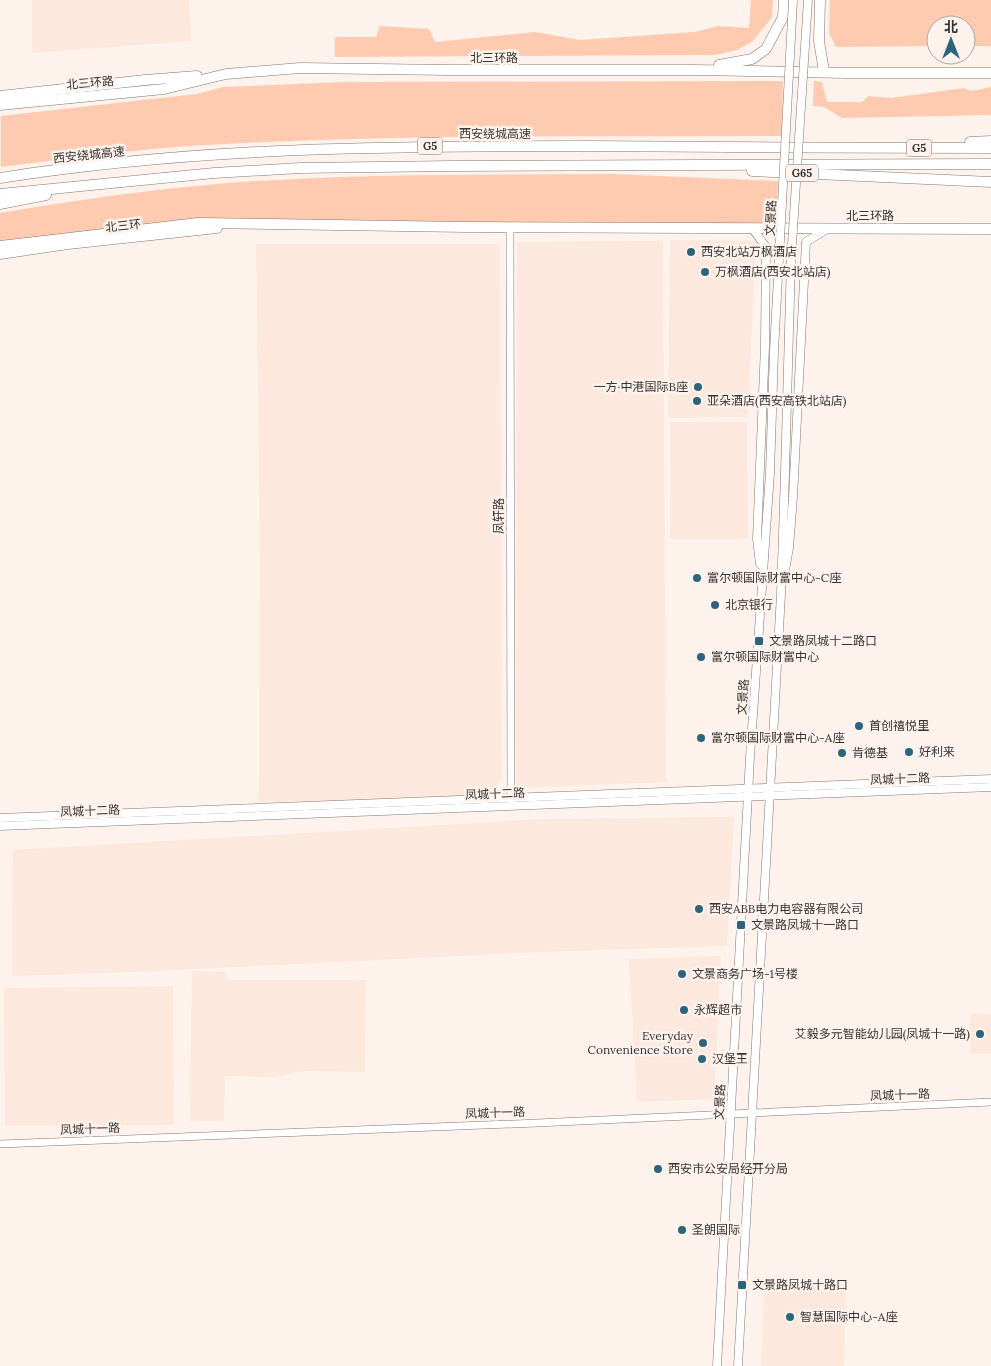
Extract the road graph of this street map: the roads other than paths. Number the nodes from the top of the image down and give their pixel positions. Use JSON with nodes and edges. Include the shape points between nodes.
{"nodes":[{"id":1,"x":784,"y":0,"type":"edge"},
{"id":2,"x":793,"y":0,"type":"edge"},
{"id":3,"x":808,"y":0,"type":"edge"},
{"id":4,"x":820,"y":0,"type":"edge"},
{"id":5,"x":695,"y":70,"type":"junction"},
{"id":6,"x":824,"y":71,"type":"junction"},
{"id":7,"x":991,"y":73,"type":"edge"},
{"id":8,"x":226,"y":74,"type":"junction"},
{"id":9,"x":0,"y":96,"type":"edge"},
{"id":10,"x":0,"y":105,"type":"edge"},
{"id":11,"x":991,"y":141,"type":"edge"},
{"id":12,"x":848,"y":148,"type":"junction"},
{"id":13,"x":991,"y":148,"type":"edge"},
{"id":14,"x":991,"y":164,"type":"edge"},
{"id":15,"x":614,"y":165,"type":"junction"},
{"id":16,"x":0,"y":178,"type":"edge"},
{"id":17,"x":991,"y":182,"type":"edge"},
{"id":18,"x":7,"y":196,"type":"edge"},
{"id":19,"x":0,"y":204,"type":"edge"},
{"id":20,"x":248,"y":224,"type":"junction"},
{"id":21,"x":510,"y":227,"type":"junction"},
{"id":22,"x":752,"y":228,"type":"junction"},
{"id":23,"x":828,"y":228,"type":"junction"},
{"id":24,"x":991,"y":229,"type":"edge"},
{"id":25,"x":0,"y":246,"type":"edge"},
{"id":26,"x":0,"y":254,"type":"edge"},
{"id":27,"x":763,"y":582,"type":"junction"},
{"id":28,"x":781,"y":594,"type":"junction"},
{"id":29,"x":991,"y":779,"type":"edge"},
{"id":30,"x":991,"y":787,"type":"edge"},
{"id":31,"x":769,"y":792,"type":"junction"},
{"id":32,"x":749,"y":793,"type":"junction"},
{"id":33,"x":511,"y":801,"type":"junction"},
{"id":34,"x":0,"y":818,"type":"edge"},
{"id":35,"x":0,"y":826,"type":"edge"},
{"id":36,"x":991,"y":1102,"type":"edge"},
{"id":37,"x":751,"y":1112,"type":"junction"},
{"id":38,"x":731,"y":1113,"type":"junction"},
{"id":39,"x":0,"y":1144,"type":"edge"},
{"id":40,"x":716,"y":1366,"type":"edge"},
{"id":41,"x":738,"y":1366,"type":"edge"}],
"edges":[{"from":1,"to":5,"type":"highway","via":[[783,17],[766,49],[752,58]]},
{"from":2,"to":27,"type":"main road","name":"文景路","bridge":true},
{"from":3,"to":28,"type":"main road","name":"文景路","bridge":true,"via":[[791,260]]},
{"from":4,"to":6,"type":"highway","via":[[819,41]]},
{"from":5,"to":6,"type":"highway","name":"北三环路"},
{"from":5,"to":8,"type":"highway","name":"北三环路","via":[[300,68]]},
{"from":6,"to":7,"type":"highway","name":"北三环路"},
{"from":8,"to":9,"type":"highway"},
{"from":8,"to":10,"type":"highway","name":"北三环路","via":[[164,89]]},
{"from":11,"to":12,"type":"highway"},
{"from":12,"to":13,"type":"highway","name":"西安绕城高速","number":"G5"},
{"from":12,"to":16,"type":"highway","name":"西安绕城高速","number":"G5","via":[[453,146],[312,149],[214,155]]},
{"from":14,"to":15,"type":"highway","number":"G5"},
{"from":15,"to":17,"type":"highway","number":"G65"},
{"from":15,"to":18,"type":"highway","number":"G5","via":[[300,168],[214,173]]},
{"from":18,"to":19,"type":"highway"},
{"from":20,"to":21,"type":"highway","name":"北三环路"},
{"from":20,"to":25,"type":"highway","name":"北三环路","via":[[198,223]]},
{"from":20,"to":26,"type":"highway","name":"北三环"},
{"from":21,"to":22,"type":"highway","name":"北三环路"},
{"from":21,"to":33,"type":"street","name":"凤轩路"},
{"from":22,"to":23,"type":"highway","name":"北三环路"},
{"from":22,"to":27,"type":"main road","via":[[766,247],[757,539]]},
{"from":23,"to":24,"type":"highway","name":"北三环路"},
{"from":23,"to":28,"type":"main road","via":[[806,242],[793,497]]},
{"from":27,"to":32,"type":"main road","name":"文景路"},
{"from":28,"to":31,"type":"main road","name":"文景路"},
{"from":29,"to":31,"type":"main road","name":"凤城十二路"},
{"from":30,"to":31,"type":"main road","name":"凤城十二路"},
{"from":31,"to":32,"type":"main road","name":"凤城十二路"},
{"from":31,"to":37,"type":"main road","name":"文景路"},
{"from":32,"to":33,"type":"main road","name":"凤城十二路"},
{"from":32,"to":38,"type":"main road","name":"文景路"},
{"from":33,"to":34,"type":"main road","name":"凤城十二路"},
{"from":33,"to":35,"type":"main road","name":"凤城十二路"},
{"from":36,"to":37,"type":"street","name":"凤城十一路"},
{"from":37,"to":38,"type":"street","name":"凤城十一路"},
{"from":37,"to":41,"type":"main road","name":"文景路"},
{"from":38,"to":39,"type":"street","name":"凤城十一路"},
{"from":38,"to":40,"type":"main road","name":"文景路"}]}
